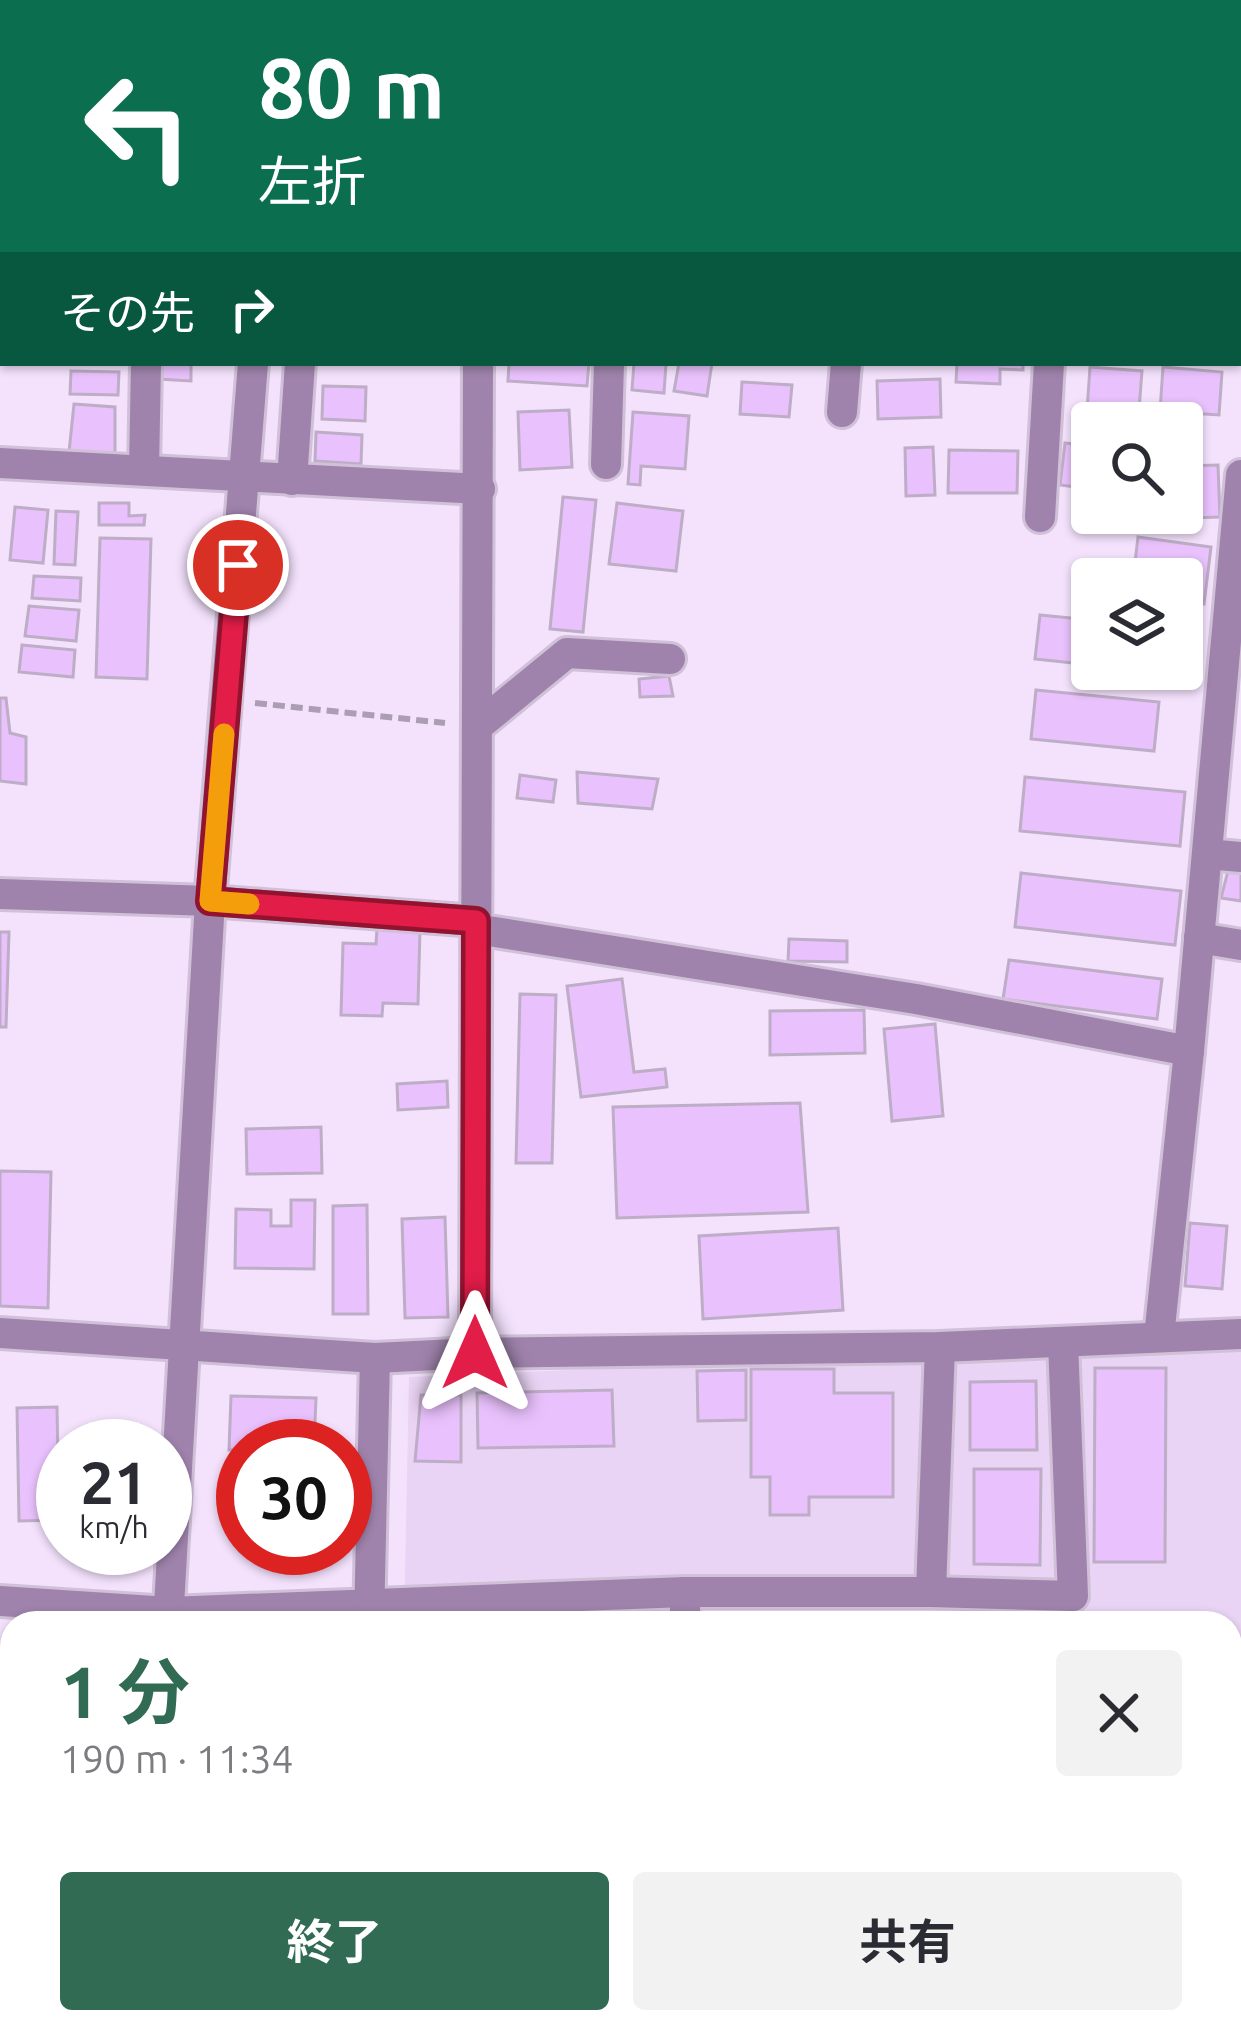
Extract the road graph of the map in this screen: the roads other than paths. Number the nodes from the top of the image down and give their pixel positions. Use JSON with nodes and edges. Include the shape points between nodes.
{"nodes":[{"id":1,"x":146,"y":366,"type":"edge"},
{"id":2,"x":253,"y":366,"type":"edge"},
{"id":3,"x":300,"y":366,"type":"edge"},
{"id":4,"x":478,"y":366,"type":"edge"},
{"id":5,"x":609,"y":366,"type":"edge"},
{"id":6,"x":846,"y":366,"type":"edge"},
{"id":7,"x":1048,"y":366,"type":"edge"},
{"id":8,"x":842,"y":412,"type":"dead end"},
{"id":9,"x":0,"y":463,"type":"edge"},
{"id":10,"x":606,"y":464,"type":"dead end"},
{"id":11,"x":144,"y":470,"type":"junction"},
{"id":12,"x":244,"y":475,"type":"junction"},
{"id":13,"x":1241,"y":475,"type":"edge"},
{"id":14,"x":292,"y":480,"type":"junction"},
{"id":15,"x":480,"y":489,"type":"junction"},
{"id":16,"x":1040,"y":517,"type":"dead end"},
{"id":17,"x":670,"y":658,"type":"dead end"},
{"id":18,"x":478,"y":726,"type":"junction"},
{"id":19,"x":1207,"y":854,"type":"junction"},
{"id":20,"x":1241,"y":857,"type":"edge"},
{"id":21,"x":0,"y":895,"type":"edge"},
{"id":22,"x":210,"y":901,"type":"junction"},
{"id":23,"x":476,"y":925,"type":"junction"},
{"id":24,"x":1199,"y":938,"type":"junction"},
{"id":25,"x":1241,"y":945,"type":"edge"},
{"id":26,"x":1189,"y":1051,"type":"junction"},
{"id":27,"x":0,"y":1334,"type":"edge"},
{"id":28,"x":1241,"y":1334,"type":"edge"},
{"id":29,"x":1159,"y":1337,"type":"junction"},
{"id":30,"x":1063,"y":1342,"type":"junction"},
{"id":31,"x":183,"y":1344,"type":"junction"},
{"id":32,"x":940,"y":1347,"type":"junction"},
{"id":33,"x":475,"y":1353,"type":"junction"},
{"id":34,"x":374,"y":1358,"type":"junction"},
{"id":35,"x":685,"y":1592,"type":"junction"},
{"id":36,"x":931,"y":1592,"type":"junction"},
{"id":37,"x":0,"y":1600,"type":"edge"},
{"id":38,"x":103,"y":1611,"type":"edge"},
{"id":39,"x":168,"y":1611,"type":"edge"},
{"id":40,"x":370,"y":1611,"type":"edge"},
{"id":41,"x":425,"y":1611,"type":"edge"},
{"id":42,"x":685,"y":1611,"type":"edge"}],
"edges":[{"from":1,"to":11,"type":"street"},
{"from":2,"to":12,"type":"street"},
{"from":3,"to":14,"type":"street"},
{"from":4,"to":15,"type":"street"},
{"from":5,"to":10,"type":"street"},
{"from":6,"to":8,"type":"street"},
{"from":7,"to":16,"type":"street"},
{"from":9,"to":11,"type":"street"},
{"from":11,"to":12,"type":"street"},
{"from":12,"to":14,"type":"street"},
{"from":12,"to":22,"type":"street"},
{"from":13,"to":19,"type":"street"},
{"from":14,"to":15,"type":"street"},
{"from":15,"to":18,"type":"street"},
{"from":17,"to":18,"type":"street","via":[[567,653]]},
{"from":18,"to":23,"type":"street"},
{"from":19,"to":20,"type":"street"},
{"from":19,"to":24,"type":"street"},
{"from":21,"to":22,"type":"street"},
{"from":22,"to":23,"type":"street"},
{"from":22,"to":31,"type":"street"},
{"from":23,"to":26,"type":"street"},
{"from":23,"to":33,"type":"street"},
{"from":24,"to":25,"type":"street"},
{"from":24,"to":26,"type":"street"},
{"from":26,"to":29,"type":"street"},
{"from":27,"to":31,"type":"street"},
{"from":28,"to":29,"type":"street"},
{"from":29,"to":30,"type":"street"},
{"from":30,"to":32,"type":"street"},
{"from":30,"to":36,"type":"street","via":[[1073,1596]]},
{"from":31,"to":34,"type":"street"},
{"from":31,"to":39,"type":"street"},
{"from":32,"to":33,"type":"street"},
{"from":32,"to":36,"type":"street"},
{"from":33,"to":34,"type":"street"},
{"from":34,"to":40,"type":"street"},
{"from":35,"to":36,"type":"street"},
{"from":35,"to":41,"type":"street"},
{"from":35,"to":42,"type":"street"},
{"from":37,"to":38,"type":"street"}]}
